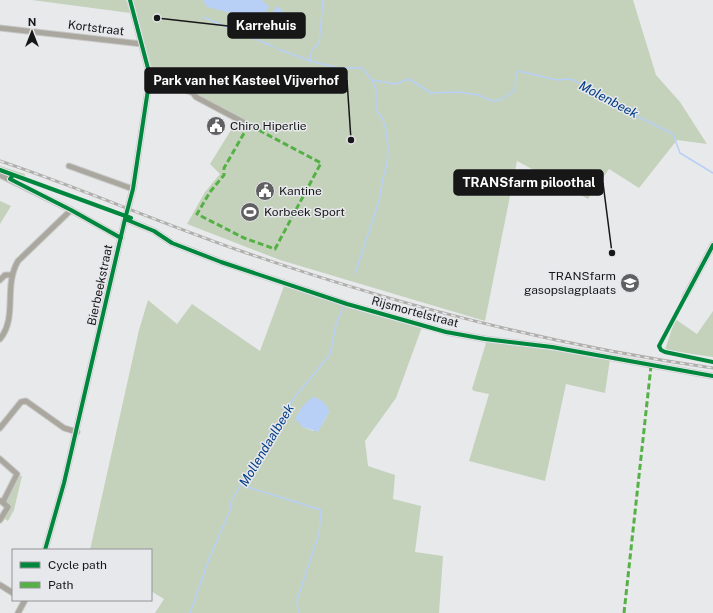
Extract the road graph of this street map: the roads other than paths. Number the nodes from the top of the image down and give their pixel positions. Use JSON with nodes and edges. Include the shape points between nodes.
{"nodes":[{"id":1,"x":130,"y":0,"type":"edge"},
{"id":2,"x":0,"y":28,"type":"edge"},
{"id":3,"x":142,"y":44,"type":"junction"},
{"id":4,"x":150,"y":76,"type":"junction"},
{"id":5,"x":243,"y":122,"type":"dead end"},
{"id":6,"x":69,"y":166,"type":"dead end"},
{"id":7,"x":0,"y":175,"type":"edge"},
{"id":8,"x":133,"y":189,"type":"junction"},
{"id":9,"x":71,"y":210,"type":"junction"},
{"id":10,"x":125,"y":219,"type":"junction"},
{"id":11,"x":121,"y":238,"type":"junction"},
{"id":12,"x":713,"y":245,"type":"edge"},
{"id":13,"x":11,"y":275,"type":"junction"},
{"id":14,"x":0,"y":280,"type":"edge"},
{"id":15,"x":685,"y":297,"type":"dead end"},
{"id":16,"x":0,"y":339,"type":"edge"},
{"id":17,"x":713,"y":376,"type":"edge"},
{"id":18,"x":0,"y":428,"type":"edge"},
{"id":19,"x":77,"y":432,"type":"junction"},
{"id":20,"x":0,"y":460,"type":"edge"},
{"id":21,"x":1,"y":501,"type":"edge"},
{"id":22,"x":0,"y":520,"type":"edge"},
{"id":23,"x":45,"y":549,"type":"edge"},
{"id":24,"x":0,"y":585,"type":"edge"},
{"id":25,"x":12,"y":592,"type":"edge"},
{"id":26,"x":24,"y":601,"type":"edge"},
{"id":27,"x":18,"y":613,"type":"edge"}],
"edges":[{"from":1,"to":3,"type":"street","name":"Bierbeekstraat"},
{"from":2,"to":3,"type":"street","name":"Kortstraat"},
{"from":3,"to":4,"type":"street","name":"Bierbeekstraat"},
{"from":4,"to":5,"type":"street","via":[[193,93]]},
{"from":4,"to":8,"type":"street","name":"Bierbeekstraat"},
{"from":6,"to":8,"type":"street"},
{"from":7,"to":9,"type":"street"},
{"from":8,"to":10,"type":"street","name":"Bierbeekstraat"},
{"from":9,"to":11,"type":"street"},
{"from":9,"to":13,"type":"street","via":[[18,261]]},
{"from":10,"to":11,"type":"street","name":"Bierbeekstraat"},
{"from":10,"to":17,"type":"street","name":"Rijsmortelstraat","via":[[154,231],[172,243],[221,262],[347,304],[446,332],[486,340],[552,347]]},
{"from":11,"to":19,"type":"street","name":"Bierbeekstraat"},
{"from":12,"to":15,"type":"street"},
{"from":13,"to":14,"type":"street","via":[[5,275]]},
{"from":13,"to":16,"type":"street","via":[[8,323]]},
{"from":18,"to":19,"type":"street","via":[[21,402],[26,401],[64,428]]},
{"from":19,"to":23,"type":"street","name":"Bierbeekstraat"},
{"from":20,"to":21,"type":"street","via":[[17,474]]},
{"from":21,"to":22,"type":"street","via":[[8,507]]},
{"from":24,"to":25,"type":"street"},
{"from":26,"to":27,"type":"street"}]}
